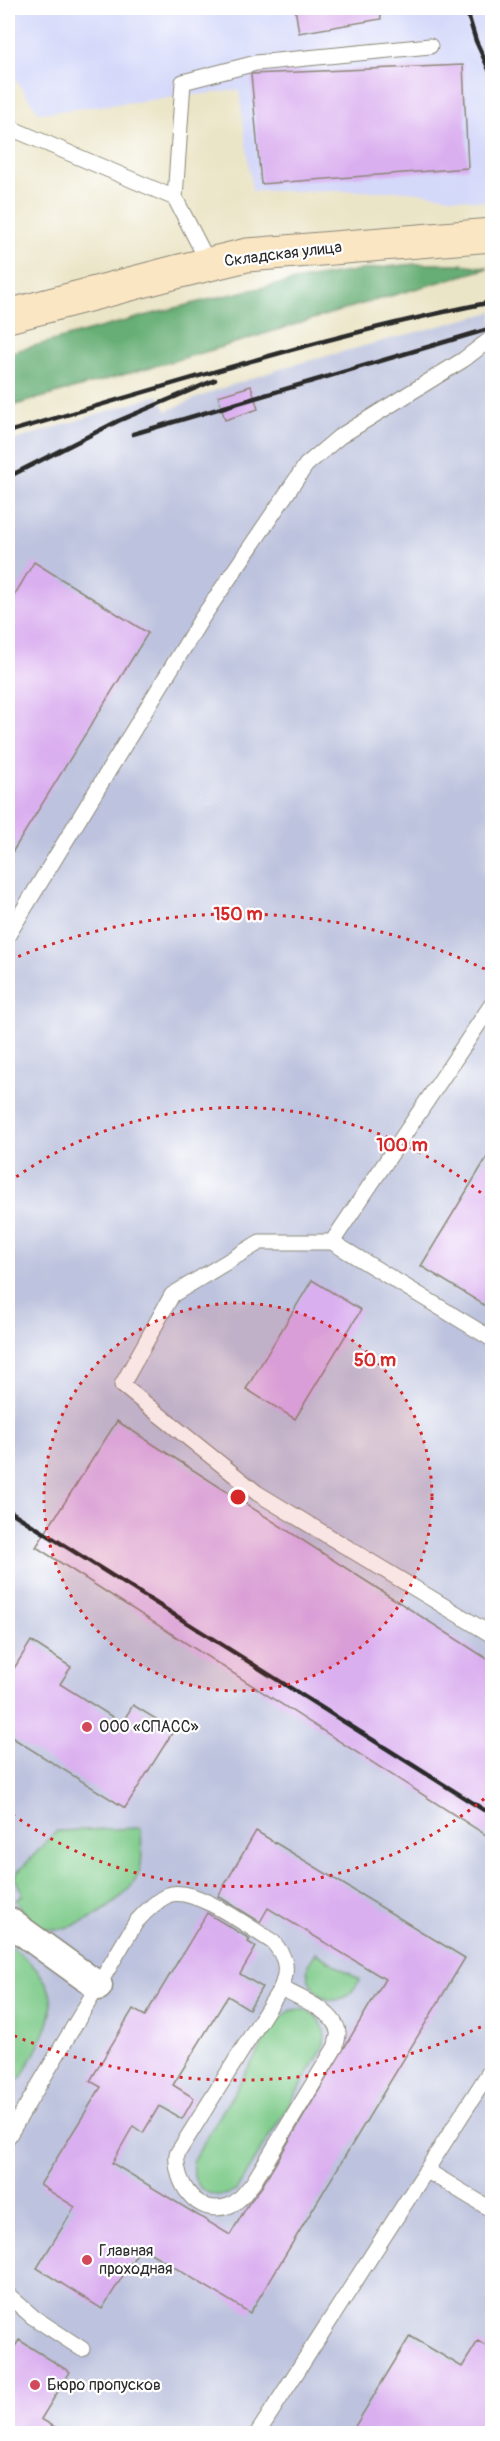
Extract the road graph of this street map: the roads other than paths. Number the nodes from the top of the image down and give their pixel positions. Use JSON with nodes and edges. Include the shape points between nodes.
{"nodes":[{"id":1,"x":430,"y":46,"type":"dead end"},
{"id":2,"x":8,"y":127,"type":"edge"},
{"id":3,"x":175,"y":198,"type":"junction"},
{"id":4,"x":492,"y":235,"type":"edge"},
{"id":5,"x":209,"y":264,"type":"junction"},
{"id":6,"x":8,"y":316,"type":"edge"},
{"id":7,"x":492,"y":338,"type":"edge"},
{"id":8,"x":8,"y":934,"type":"edge"},
{"id":9,"x":492,"y":1004,"type":"edge"},
{"id":10,"x":332,"y":1242,"type":"junction"},
{"id":11,"x":492,"y":1339,"type":"edge"},
{"id":12,"x":492,"y":1635,"type":"edge"},
{"id":13,"x":8,"y":1921,"type":"edge"},
{"id":14,"x":98,"y":1986,"type":"junction"},
{"id":15,"x":281,"y":1988,"type":"junction"},
{"id":16,"x":492,"y":2068,"type":"edge"},
{"id":17,"x":8,"y":2137,"type":"edge"},
{"id":18,"x":426,"y":2170,"type":"junction"},
{"id":19,"x":492,"y":2210,"type":"edge"},
{"id":20,"x":8,"y":2295,"type":"edge"},
{"id":21,"x":82,"y":2349,"type":"dead end"},
{"id":22,"x":256,"y":2433,"type":"edge"}],
"edges":[{"from":1,"to":3,"type":"lane","via":[[256,63],[183,82]]},
{"from":2,"to":3,"type":"lane"},
{"from":3,"to":5,"type":"lane"},
{"from":4,"to":5,"type":"street","name":"Складская улица","via":[[247,255]]},
{"from":5,"to":6,"type":"street","name":"Складская улица"},
{"from":7,"to":8,"type":"lane","via":[[339,437],[306,465],[202,618]]},
{"from":9,"to":10,"type":"lane"},
{"from":10,"to":11,"type":"lane"},
{"from":10,"to":12,"type":"lane","via":[[260,1242],[172,1295],[122,1385],[257,1493]]},
{"from":13,"to":14,"type":"street"},
{"from":14,"to":15,"type":"lane","via":[[144,1913],[170,1895],[186,1894],[273,1942],[286,1964]]},
{"from":14,"to":17,"type":"lane"},
{"from":15,"to":15,"type":"lane","via":[[322,2009],[338,2032],[336,2046],[241,2198],[228,2206],[211,2207],[187,2192],[176,2167],[177,2154]]},
{"from":16,"to":18,"type":"lane"},
{"from":18,"to":19,"type":"lane"},
{"from":18,"to":22,"type":"lane"},
{"from":20,"to":21,"type":"lane","via":[[33,2317]]}]}
